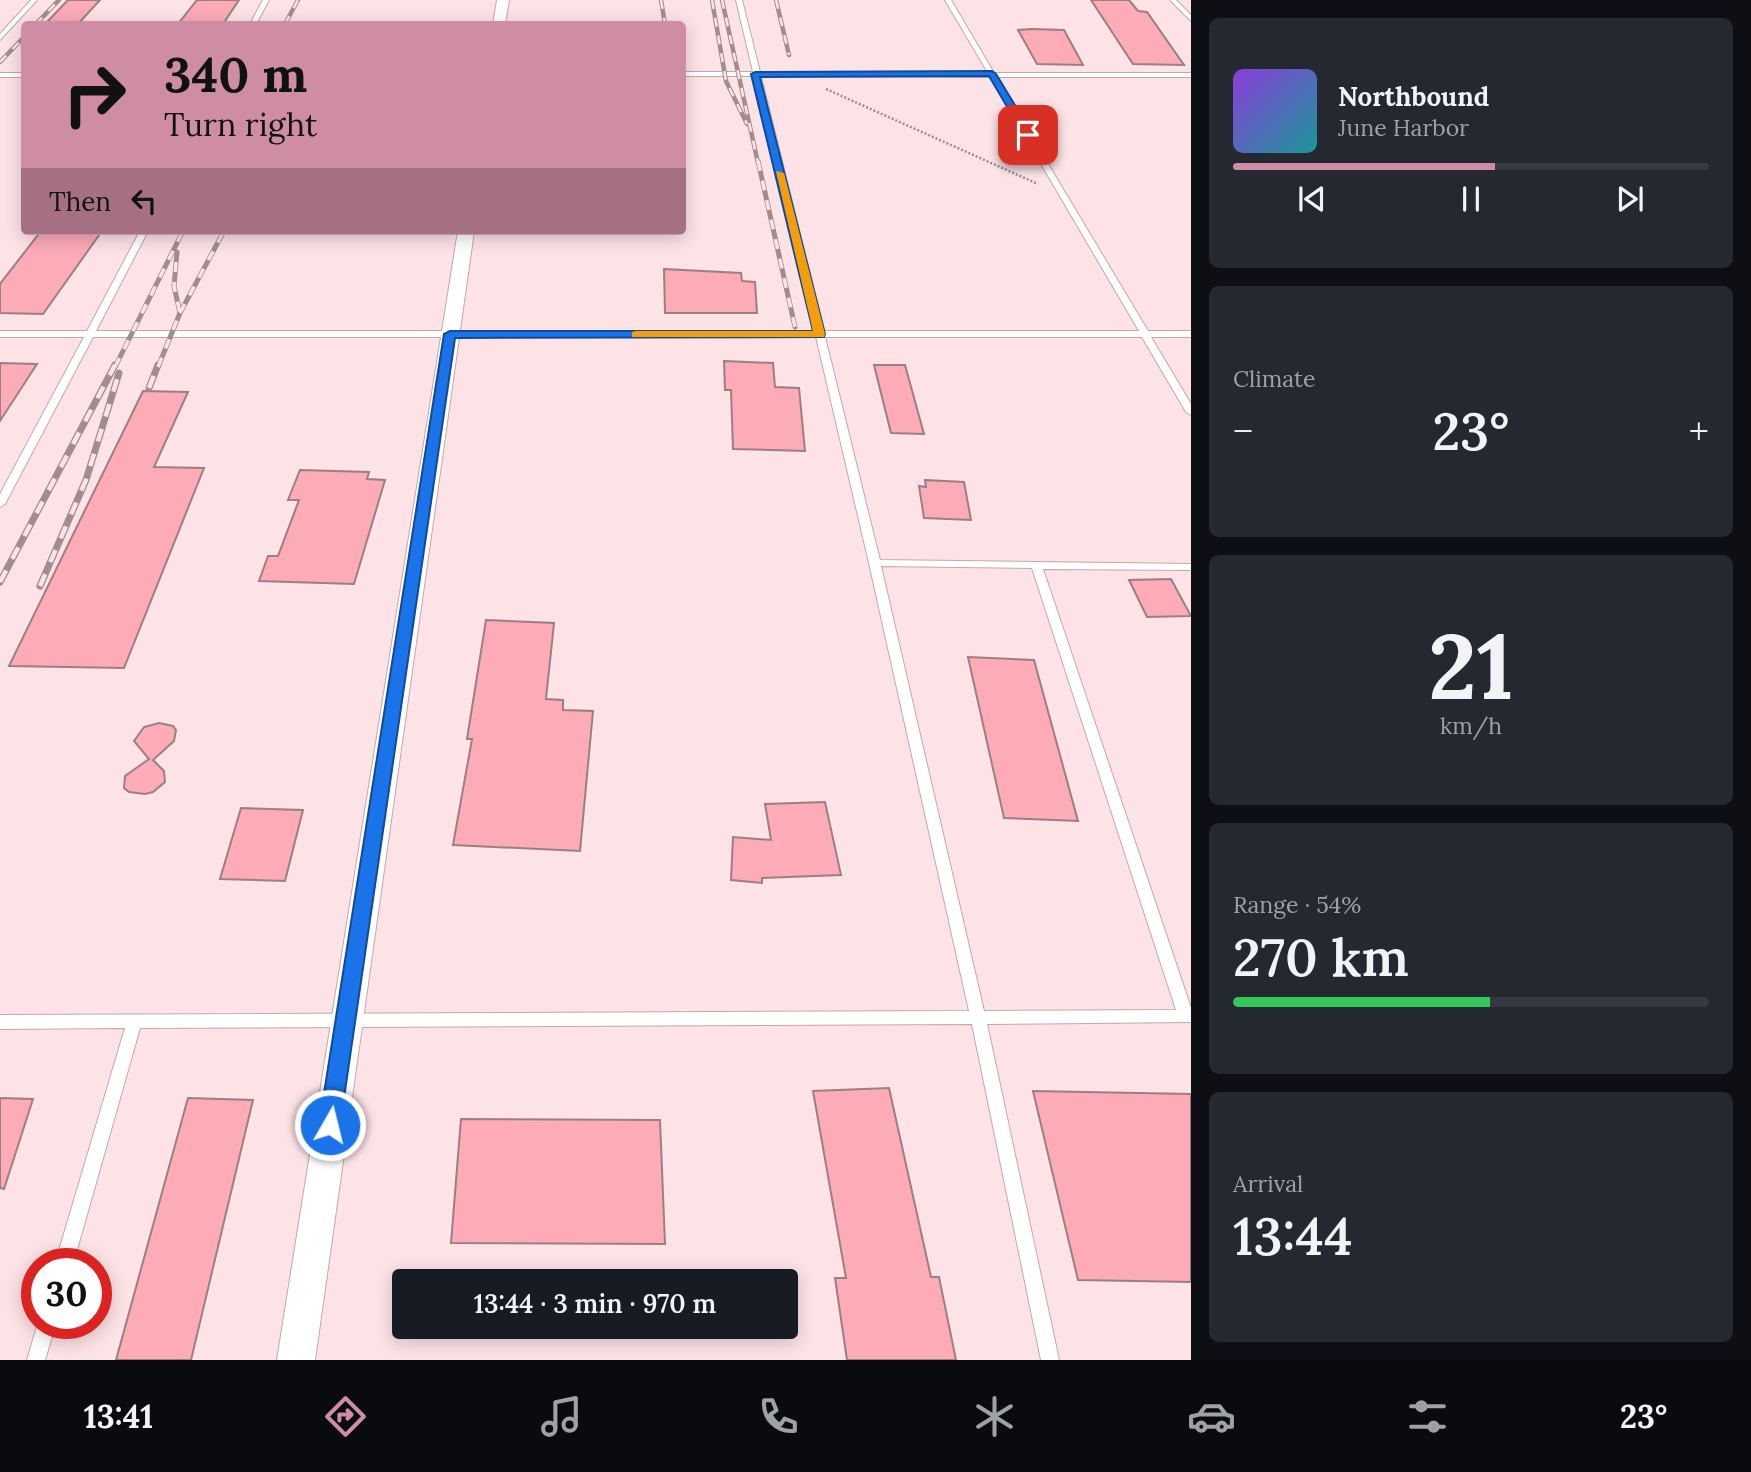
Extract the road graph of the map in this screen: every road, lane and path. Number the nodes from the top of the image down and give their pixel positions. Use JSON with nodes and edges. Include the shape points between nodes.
{"nodes":[{"id":1,"x":34,"y":0,"type":"edge"},
{"id":2,"x":266,"y":0,"type":"edge"},
{"id":3,"x":503,"y":0,"type":"edge"},
{"id":4,"x":739,"y":0,"type":"edge"},
{"id":5,"x":948,"y":0,"type":"edge"},
{"id":6,"x":1173,"y":0,"type":"edge"},
{"id":7,"x":1191,"y":19,"type":"edge"},
{"id":8,"x":255,"y":21,"type":"edge"},
{"id":9,"x":500,"y":21,"type":"edge"},
{"id":10,"x":0,"y":38,"type":"edge"},
{"id":11,"x":686,"y":74,"type":"edge"},
{"id":12,"x":755,"y":74,"type":"junction"},
{"id":13,"x":793,"y":74,"type":"junction"},
{"id":14,"x":992,"y":74,"type":"junction"},
{"id":15,"x":0,"y":75,"type":"edge"},
{"id":16,"x":21,"y":75,"type":"edge"},
{"id":17,"x":1191,"y":75,"type":"edge"},
{"id":18,"x":1065,"y":196,"type":"junction"},
{"id":19,"x":142,"y":235,"type":"edge"},
{"id":20,"x":465,"y":235,"type":"edge"},
{"id":21,"x":0,"y":334,"type":"edge"},
{"id":22,"x":90,"y":334,"type":"junction"},
{"id":23,"x":450,"y":334,"type":"junction"},
{"id":24,"x":820,"y":334,"type":"junction"},
{"id":25,"x":1147,"y":334,"type":"junction"},
{"id":26,"x":1191,"y":334,"type":"edge"},
{"id":27,"x":1191,"y":412,"type":"edge"},
{"id":28,"x":0,"y":504,"type":"edge"},
{"id":29,"x":875,"y":563,"type":"junction"},
{"id":30,"x":1036,"y":565,"type":"junction"},
{"id":31,"x":1191,"y":567,"type":"edge"},
{"id":32,"x":1188,"y":1016,"type":"edge"},
{"id":33,"x":978,"y":1017,"type":"junction"},
{"id":34,"x":345,"y":1021,"type":"junction"},
{"id":35,"x":0,"y":1022,"type":"edge"},
{"id":36,"x":134,"y":1022,"type":"junction"},
{"id":37,"x":69,"y":1248,"type":"edge"},
{"id":38,"x":42,"y":1339,"type":"edge"},
{"id":39,"x":36,"y":1360,"type":"edge"},
{"id":40,"x":296,"y":1360,"type":"edge"},
{"id":41,"x":1050,"y":1360,"type":"edge"}],
"edges":[{"from":1,"to":10,"type":"lane"},
{"from":2,"to":8,"type":"lane"},
{"from":3,"to":9,"type":"street"},
{"from":4,"to":12,"type":"lane"},
{"from":5,"to":14,"type":"lane"},
{"from":6,"to":7,"type":"lane"},
{"from":11,"to":12,"type":"lane"},
{"from":12,"to":13,"type":"lane"},
{"from":12,"to":24,"type":"lane"},
{"from":13,"to":14,"type":"lane"},
{"from":13,"to":18,"type":"path"},
{"from":14,"to":17,"type":"lane"},
{"from":14,"to":18,"type":"lane"},
{"from":15,"to":16,"type":"lane"},
{"from":18,"to":25,"type":"lane"},
{"from":19,"to":22,"type":"lane"},
{"from":20,"to":23,"type":"street"},
{"from":21,"to":22,"type":"lane"},
{"from":22,"to":23,"type":"lane"},
{"from":22,"to":28,"type":"lane"},
{"from":23,"to":24,"type":"lane"},
{"from":23,"to":34,"type":"street"},
{"from":24,"to":25,"type":"lane"},
{"from":24,"to":29,"type":"lane"},
{"from":25,"to":26,"type":"lane"},
{"from":25,"to":27,"type":"lane"},
{"from":29,"to":30,"type":"lane"},
{"from":29,"to":33,"type":"lane"},
{"from":30,"to":31,"type":"lane"},
{"from":30,"to":32,"type":"lane"},
{"from":32,"to":33,"type":"lane"},
{"from":33,"to":34,"type":"lane"},
{"from":33,"to":41,"type":"lane"},
{"from":34,"to":36,"type":"lane"},
{"from":34,"to":40,"type":"street"},
{"from":35,"to":36,"type":"lane"},
{"from":36,"to":37,"type":"lane"},
{"from":38,"to":39,"type":"lane"}]}
